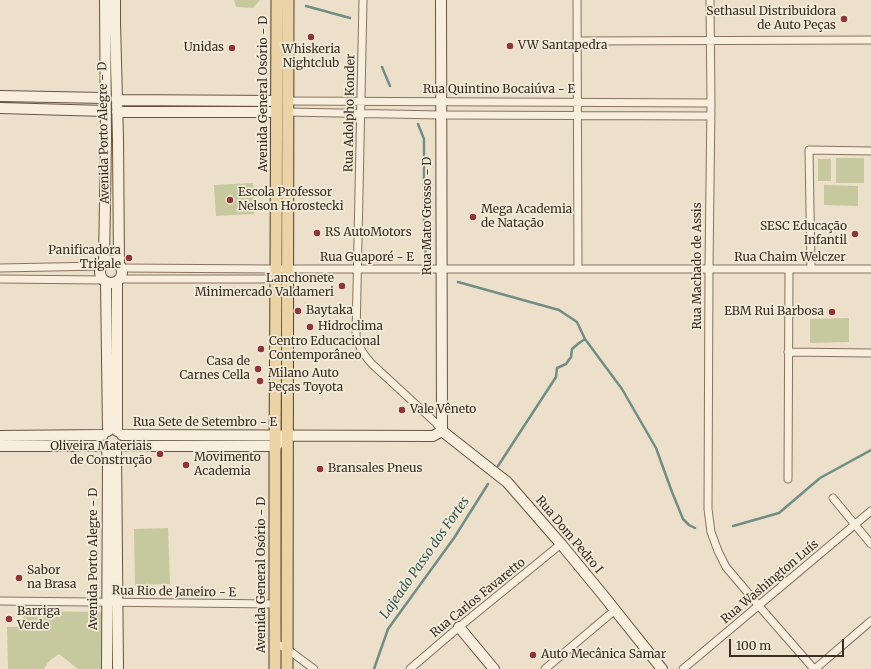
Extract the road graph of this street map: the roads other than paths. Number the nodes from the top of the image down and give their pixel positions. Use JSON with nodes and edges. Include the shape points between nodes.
{"nodes":[{"id":1,"x":105,"y":0,"type":"edge"},
{"id":2,"x":115,"y":0,"type":"edge"},
{"id":3,"x":277,"y":0,"type":"edge"},
{"id":4,"x":288,"y":0,"type":"edge"},
{"id":5,"x":364,"y":0,"type":"edge"},
{"id":6,"x":441,"y":0,"type":"edge"},
{"id":7,"x":578,"y":0,"type":"edge"},
{"id":8,"x":710,"y":0,"type":"edge"},
{"id":9,"x":711,"y":40,"type":"junction"},
{"id":10,"x":871,"y":40,"type":"edge"},
{"id":11,"x":578,"y":41,"type":"junction"},
{"id":12,"x":0,"y":96,"type":"edge"},
{"id":13,"x":105,"y":98,"type":"junction"},
{"id":14,"x":117,"y":100,"type":"junction"},
{"id":15,"x":217,"y":100,"type":"junction"},
{"id":16,"x":361,"y":102,"type":"junction"},
{"id":17,"x":441,"y":102,"type":"junction"},
{"id":18,"x":578,"y":103,"type":"junction"},
{"id":19,"x":642,"y":103,"type":"junction"},
{"id":20,"x":711,"y":104,"type":"junction"},
{"id":21,"x":282,"y":106,"type":"junction"},
{"id":22,"x":0,"y":108,"type":"edge"},
{"id":23,"x":105,"y":111,"type":"junction"},
{"id":24,"x":117,"y":112,"type":"junction"},
{"id":25,"x":218,"y":112,"type":"junction"},
{"id":26,"x":360,"y":114,"type":"junction"},
{"id":27,"x":441,"y":115,"type":"junction"},
{"id":28,"x":578,"y":116,"type":"junction"},
{"id":29,"x":642,"y":116,"type":"junction"},
{"id":30,"x":711,"y":116,"type":"junction"},
{"id":31,"x":871,"y":151,"type":"edge"},
{"id":32,"x":103,"y":265,"type":"junction"},
{"id":33,"x":120,"y":267,"type":"junction"},
{"id":34,"x":0,"y":268,"type":"edge"},
{"id":35,"x":709,"y":268,"type":"junction"},
{"id":36,"x":357,"y":269,"type":"junction"},
{"id":37,"x":441,"y":269,"type":"junction"},
{"id":38,"x":578,"y":269,"type":"junction"},
{"id":39,"x":789,"y":269,"type":"junction"},
{"id":40,"x":810,"y":269,"type":"junction"},
{"id":41,"x":871,"y":269,"type":"edge"},
{"id":42,"x":282,"y":274,"type":"junction"},
{"id":43,"x":0,"y":279,"type":"edge"},
{"id":44,"x":118,"y":280,"type":"junction"},
{"id":45,"x":104,"y":281,"type":"junction"},
{"id":46,"x":788,"y":352,"type":"junction"},
{"id":47,"x":871,"y":353,"type":"edge"},
{"id":48,"x":442,"y":431,"type":"junction"},
{"id":49,"x":0,"y":436,"type":"edge"},
{"id":50,"x":288,"y":436,"type":"junction"},
{"id":51,"x":112,"y":440,"type":"junction"},
{"id":52,"x":275,"y":441,"type":"junction"},
{"id":53,"x":0,"y":446,"type":"edge"},
{"id":54,"x":788,"y":479,"type":"dead end"},
{"id":55,"x":833,"y":498,"type":"dead end"},
{"id":56,"x":871,"y":511,"type":"edge"},
{"id":57,"x":855,"y":525,"type":"junction"},
{"id":58,"x":112,"y":533,"type":"junction"},
{"id":59,"x":561,"y":544,"type":"junction"},
{"id":60,"x":871,"y":544,"type":"edge"},
{"id":61,"x":0,"y":601,"type":"edge"},
{"id":62,"x":107,"y":602,"type":"junction"},
{"id":63,"x":118,"y":602,"type":"junction"},
{"id":64,"x":276,"y":604,"type":"junction"},
{"id":65,"x":759,"y":606,"type":"junction"},
{"id":66,"x":615,"y":610,"type":"junction"},
{"id":67,"x":871,"y":621,"type":"edge"},
{"id":68,"x":459,"y":627,"type":"junction"},
{"id":69,"x":276,"y":643,"type":"junction"},
{"id":70,"x":287,"y":649,"type":"junction"},
{"id":71,"x":107,"y":669,"type":"edge"},
{"id":72,"x":118,"y":669,"type":"edge"},
{"id":73,"x":275,"y":669,"type":"edge"},
{"id":74,"x":287,"y":669,"type":"edge"},
{"id":75,"x":314,"y":669,"type":"edge"},
{"id":76,"x":410,"y":669,"type":"edge"},
{"id":77,"x":494,"y":669,"type":"edge"},
{"id":78,"x":545,"y":669,"type":"edge"},
{"id":79,"x":662,"y":669,"type":"edge"},
{"id":80,"x":683,"y":669,"type":"edge"},
{"id":81,"x":814,"y":669,"type":"edge"}],
"edges":[{"from":1,"to":13,"type":"street","name":"Avenida Porto Alegre - D"},
{"from":2,"to":14,"type":"street","name":"Avenida Porto Alegre - D"},
{"from":3,"to":21,"type":"main road","name":"Avenida General Osório - D"},
{"from":4,"to":21,"type":"main road","name":"Avenida General Osório - D"},
{"from":5,"to":16,"type":"street","name":"Rua Adolpho Konder"},
{"from":6,"to":17,"type":"street","name":"Rua Mato Grosso - D"},
{"from":7,"to":11,"type":"street"},
{"from":8,"to":9,"type":"street","name":"Rua Machado de Assis"},
{"from":9,"to":10,"type":"street"},
{"from":9,"to":11,"type":"street"},
{"from":9,"to":20,"type":"street","name":"Rua Machado de Assis"},
{"from":11,"to":18,"type":"street"},
{"from":12,"to":13,"type":"street"},
{"from":13,"to":23,"type":"street","name":"Avenida Porto Alegre - D"},
{"from":14,"to":15,"type":"street","name":"Rua Quintino Bocaiúva - E"},
{"from":14,"to":24,"type":"street","name":"Avenida Porto Alegre - D"},
{"from":15,"to":21,"type":"street","name":"Rua Quintino Bocaiúva - E"},
{"from":15,"to":25,"type":"street"},
{"from":16,"to":17,"type":"street","name":"Rua Quintino Bocaiúva - E"},
{"from":16,"to":21,"type":"street","name":"Rua Quintino Bocaiúva - E"},
{"from":16,"to":26,"type":"street","name":"Rua Adolpho Konder"},
{"from":17,"to":18,"type":"street","name":"Rua Quintino Bocaiúva - E"},
{"from":17,"to":27,"type":"street","name":"Rua Mato Grosso - D"},
{"from":18,"to":19,"type":"street","name":"Rua Quintino Bocaiúva - E"},
{"from":18,"to":28,"type":"street"},
{"from":19,"to":20,"type":"street","name":"Rua Quintino Bocaiúva - E"},
{"from":19,"to":29,"type":"street"},
{"from":20,"to":30,"type":"street","name":"Rua Machado de Assis"},
{"from":21,"to":25,"type":"street","name":"Rua Quintino Bocaiúva - E"},
{"from":21,"to":26,"type":"street","name":"Rua Quintino Bocaiúva - E"},
{"from":21,"to":42,"type":"main road","name":"Avenida General Osório - D"},
{"from":22,"to":23,"type":"street"},
{"from":23,"to":32,"type":"street","name":"Avenida Porto Alegre - D"},
{"from":24,"to":25,"type":"street","name":"Rua Quintino Bocaiúva - E"},
{"from":24,"to":33,"type":"street","name":"Avenida Porto Alegre - D"},
{"from":26,"to":27,"type":"street","name":"Rua Quintino Bocaiúva - E"},
{"from":26,"to":36,"type":"street","name":"Rua Adolpho Konder"},
{"from":27,"to":28,"type":"street","name":"Rua Quintino Bocaiúva - E"},
{"from":27,"to":37,"type":"street","name":"Rua Mato Grosso - D"},
{"from":28,"to":29,"type":"street","name":"Rua Quintino Bocaiúva - E"},
{"from":28,"to":38,"type":"street"},
{"from":29,"to":30,"type":"street","name":"Rua Quintino Bocaiúva - E"},
{"from":30,"to":35,"type":"street","name":"Rua Machado de Assis"},
{"from":31,"to":40,"type":"street","via":[[809,150]]},
{"from":32,"to":33,"type":"street","via":[[114,262]]},
{"from":32,"to":34,"type":"street"},
{"from":32,"to":45,"type":"street","via":[[100,273]]},
{"from":33,"to":42,"type":"street","name":"Rua Guaporé - E"},
{"from":33,"to":44,"type":"street","via":[[122,272]]},
{"from":35,"to":38,"type":"street","name":"Rua Guaporé - E"},
{"from":35,"to":39,"type":"street","name":"Rua Chaim Welczer"},
{"from":35,"to":65,"type":"street","name":"Rua Machado de Assis","via":[[708,508],[711,532],[726,567]]},
{"from":36,"to":37,"type":"street","name":"Rua Guaporé - E"},
{"from":36,"to":42,"type":"street","name":"Rua Guaporé - E"},
{"from":36,"to":48,"type":"street","name":"Rua Adolpho Konder","via":[[356,336],[359,347],[372,364]]},
{"from":37,"to":38,"type":"street","name":"Rua Guaporé - E"},
{"from":37,"to":48,"type":"street","name":"Rua Mato Grosso - D"},
{"from":39,"to":40,"type":"street","name":"Rua Chaim Welczer"},
{"from":39,"to":46,"type":"street"},
{"from":40,"to":41,"type":"street","name":"Rua Chaim Welczer"},
{"from":42,"to":44,"type":"street","name":"Rua Guaporé - E"},
{"from":42,"to":50,"type":"main road","name":"Avenida General Osório - D"},
{"from":42,"to":52,"type":"main road","name":"Avenida General Osório - D"},
{"from":43,"to":45,"type":"street"},
{"from":44,"to":45,"type":"street","via":[[113,283]]},
{"from":44,"to":51,"type":"street","name":"Avenida Porto Alegre - D"},
{"from":45,"to":51,"type":"street","name":"Avenida Porto Alegre - D"},
{"from":46,"to":47,"type":"street"},
{"from":46,"to":54,"type":"street"},
{"from":48,"to":50,"type":"street","name":"Rua Sete de Setembro - E","via":[[433,436]]},
{"from":48,"to":59,"type":"street","name":"Rua Dom Pedro I","via":[[507,482]]},
{"from":49,"to":51,"type":"street","name":"Rua Sete de Setembro - E"},
{"from":50,"to":52,"type":"street","name":"Rua Sete de Setembro - E"},
{"from":50,"to":70,"type":"main road","name":"Avenida General Osório - D"},
{"from":51,"to":52,"type":"street","name":"Rua Sete de Setembro - E"},
{"from":51,"to":53,"type":"street","name":"Rua Sete de Setembro - E"},
{"from":51,"to":58,"type":"street","name":"Avenida Porto Alegre - D"},
{"from":52,"to":64,"type":"main road","name":"Avenida General Osório - D"},
{"from":55,"to":57,"type":"street"},
{"from":56,"to":57,"type":"street","name":"Rua Washington Luís"},
{"from":57,"to":60,"type":"street"},
{"from":57,"to":65,"type":"street","name":"Rua Washington Luís"},
{"from":58,"to":62,"type":"street","name":"Avenida Porto Alegre - D"},
{"from":58,"to":63,"type":"street","name":"Avenida Porto Alegre - D"},
{"from":59,"to":66,"type":"street","name":"Rua Dom Pedro I"},
{"from":59,"to":68,"type":"street","name":"Rua Carlos Favaretto"},
{"from":61,"to":62,"type":"street","name":"Rua Rio de Janeiro - E"},
{"from":62,"to":63,"type":"street","name":"Rua Rio de Janeiro - E"},
{"from":62,"to":71,"type":"street","name":"Avenida Porto Alegre - D"},
{"from":63,"to":64,"type":"street","name":"Rua Rio de Janeiro - E"},
{"from":63,"to":72,"type":"street","name":"Avenida Porto Alegre - D"},
{"from":64,"to":69,"type":"main road","name":"Avenida General Osório - D"},
{"from":65,"to":80,"type":"street","name":"Rua Washington Luís"},
{"from":65,"to":81,"type":"street","name":"Rua Machado de Assis"},
{"from":66,"to":78,"type":"street"},
{"from":66,"to":79,"type":"street","name":"Rua Dom Pedro I"},
{"from":67,"to":81,"type":"street"},
{"from":68,"to":76,"type":"street","name":"Rua Carlos Favaretto"},
{"from":68,"to":77,"type":"street"},
{"from":69,"to":70,"type":"street"},
{"from":69,"to":73,"type":"main road","name":"Avenida General Osório - D"},
{"from":70,"to":74,"type":"main road","name":"Avenida General Osório - D"},
{"from":70,"to":75,"type":"street"}]}
